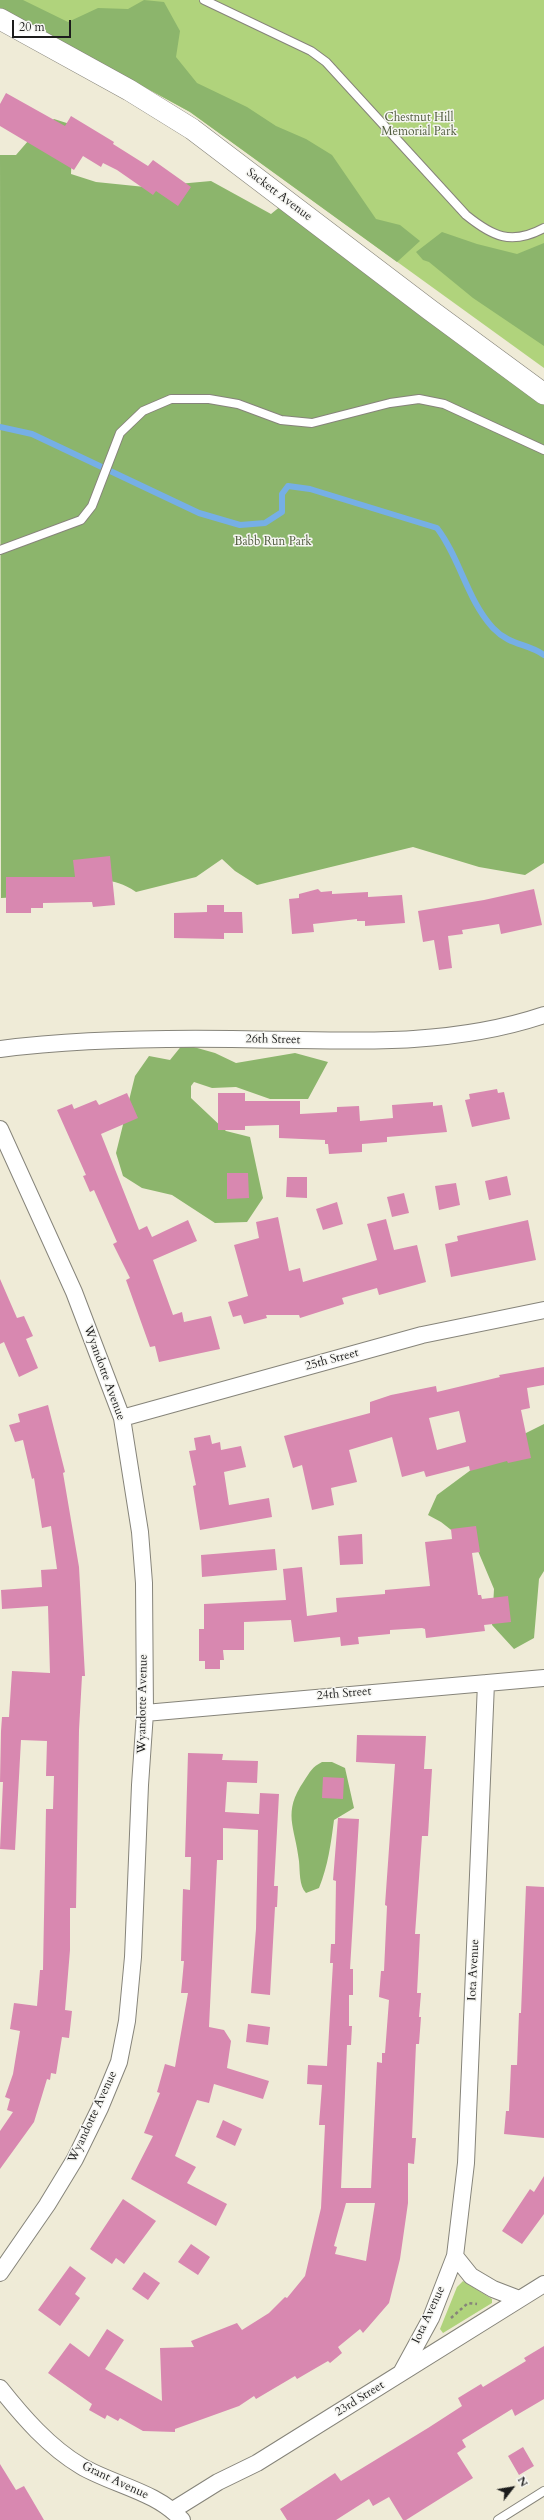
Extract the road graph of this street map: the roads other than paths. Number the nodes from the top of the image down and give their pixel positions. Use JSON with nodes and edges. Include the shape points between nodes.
{"nodes":[{"id":1,"x":204,"y":0,"type":"edge"},
{"id":2,"x":0,"y":20,"type":"edge"},
{"id":3,"x":544,"y":228,"type":"edge"},
{"id":4,"x":544,"y":394,"type":"edge"},
{"id":5,"x":544,"y":450,"type":"edge"},
{"id":6,"x":0,"y":550,"type":"edge"},
{"id":7,"x":544,"y":1015,"type":"edge"},
{"id":8,"x":0,"y":1049,"type":"edge"},
{"id":9,"x":0,"y":1129,"type":"edge"},
{"id":10,"x":544,"y":1310,"type":"edge"},
{"id":11,"x":122,"y":1418,"type":"junction"},
{"id":12,"x":544,"y":1678,"type":"edge"},
{"id":13,"x":486,"y":1683,"type":"junction"},
{"id":14,"x":145,"y":1713,"type":"junction"},
{"id":15,"x":455,"y":2256,"type":"junction"},
{"id":16,"x":0,"y":2273,"type":"edge"},
{"id":17,"x":544,"y":2284,"type":"edge"},
{"id":18,"x":519,"y":2299,"type":"junction"},
{"id":19,"x":401,"y":2373,"type":"junction"},
{"id":20,"x":0,"y":2388,"type":"edge"},
{"id":21,"x":544,"y":2491,"type":"edge"},
{"id":22,"x":177,"y":2515,"type":"edge"},
{"id":23,"x":498,"y":2520,"type":"edge"}],
"edges":[{"from":1,"to":3,"type":"lane","via":[[311,51],[326,62],[460,209],[486,231],[510,238],[526,236]]},
{"from":2,"to":4,"type":"street","name":"Sackett Avenue","via":[[129,90],[192,129]]},
{"from":5,"to":6,"type":"lane","via":[[444,404],[419,399],[390,403],[312,423],[281,420],[231,403],[178,398],[144,411],[120,433],[92,506],[81,520]]},
{"from":7,"to":8,"type":"street","name":"26th Street","via":[[492,1028],[427,1038],[376,1042],[231,1039],[90,1041]]},
{"from":9,"to":11,"type":"street","name":"Wyandotte Avenue","via":[[74,1292]]},
{"from":10,"to":11,"type":"street","name":"25th Street","via":[[422,1335]]},
{"from":11,"to":14,"type":"street","name":"Wyandotte Avenue","via":[[140,1532],[144,1583]]},
{"from":12,"to":13,"type":"street","name":"24th Street"},
{"from":13,"to":14,"type":"street","name":"24th Street"},
{"from":13,"to":15,"type":"street","name":"Iota Avenue","via":[[466,2164]]},
{"from":14,"to":16,"type":"street","name":"Wyandotte Avenue","via":[[133,1956],[127,2021],[119,2062],[75,2159]]},
{"from":15,"to":18,"type":"street","via":[[471,2276],[493,2289]]},
{"from":15,"to":19,"type":"street","name":"Iota Avenue","via":[[431,2318]]},
{"from":17,"to":18,"type":"street","name":"23rd Street"},
{"from":18,"to":19,"type":"street","name":"23rd Street"},
{"from":19,"to":22,"type":"street","name":"23rd Street","via":[[253,2466],[218,2482]]},
{"from":20,"to":22,"type":"street","name":"Grant Avenue","via":[[37,2430],[79,2465],[103,2478],[137,2491]]},
{"from":21,"to":23,"type":"lane"}]}
